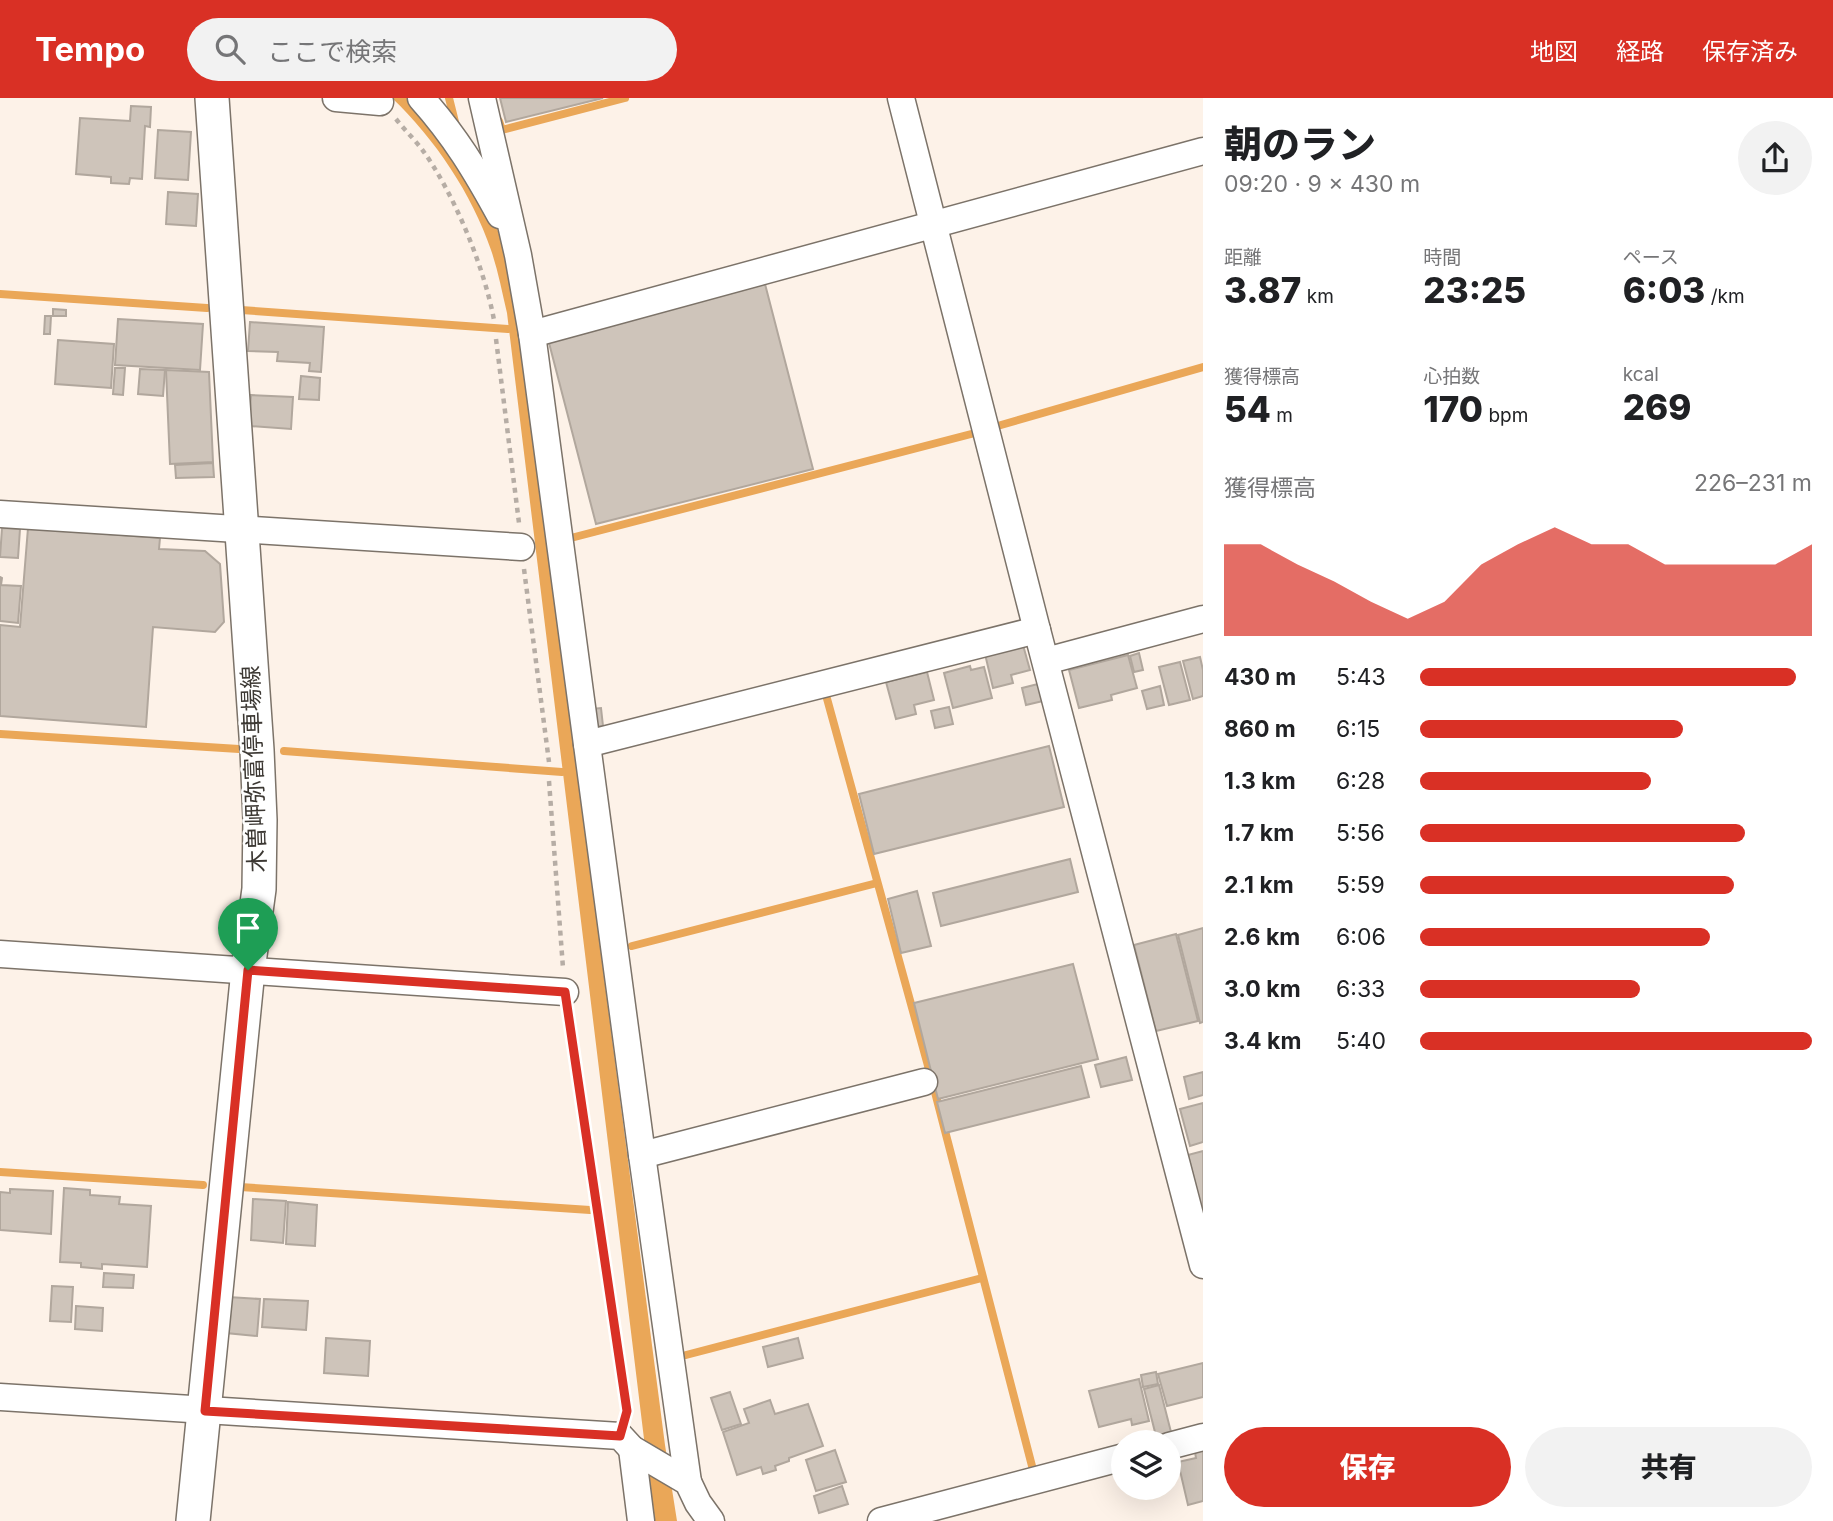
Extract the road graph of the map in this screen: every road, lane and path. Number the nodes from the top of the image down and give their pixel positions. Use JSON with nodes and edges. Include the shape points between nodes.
{"nodes":[{"id":1,"x":212,"y":98,"type":"edge"},
{"id":2,"x":336,"y":98,"type":"edge"},
{"id":3,"x":421,"y":98,"type":"edge"},
{"id":4,"x":482,"y":98,"type":"edge"},
{"id":5,"x":901,"y":98,"type":"edge"},
{"id":6,"x":380,"y":102,"type":"joint"},
{"id":7,"x":1203,"y":151,"type":"edge"},
{"id":8,"x":933,"y":224,"type":"junction"},
{"id":9,"x":518,"y":255,"type":"junction"},
{"id":10,"x":495,"y":320,"type":"dead end"},
{"id":11,"x":532,"y":334,"type":"junction"},
{"id":12,"x":0,"y":514,"type":"edge"},
{"id":13,"x":241,"y":530,"type":"junction"},
{"id":14,"x":522,"y":547,"type":"dead end"},
{"id":15,"x":1203,"y":619,"type":"edge"},
{"id":16,"x":1037,"y":631,"type":"junction"},
{"id":17,"x":1046,"y":661,"type":"junction"},
{"id":18,"x":587,"y":744,"type":"junction"},
{"id":19,"x":549,"y":781,"type":"dead end"},
{"id":20,"x":0,"y":954,"type":"edge"},
{"id":21,"x":248,"y":970,"type":"junction"},
{"id":22,"x":565,"y":992,"type":"junction"},
{"id":23,"x":924,"y":1082,"type":"dead end"},
{"id":24,"x":642,"y":1155,"type":"junction"},
{"id":25,"x":1203,"y":1265,"type":"edge"},
{"id":26,"x":0,"y":1397,"type":"edge"},
{"id":27,"x":205,"y":1411,"type":"junction"},
{"id":28,"x":1203,"y":1437,"type":"edge"},
{"id":29,"x":626,"y":1442,"type":"junction"},
{"id":30,"x":1181,"y":1443,"type":"edge"},
{"id":31,"x":1111,"y":1460,"type":"edge"},
{"id":32,"x":694,"y":1500,"type":"edge"},
{"id":33,"x":193,"y":1521,"type":"edge"},
{"id":34,"x":641,"y":1521,"type":"edge"},
{"id":35,"x":881,"y":1521,"type":"edge"}],
"edges":[{"from":1,"to":13,"type":"main road","name":"木曽岬弥富停車場線"},
{"from":2,"to":6,"type":"street"},
{"from":3,"to":9,"type":"street","via":[[467,156]]},
{"from":4,"to":9,"type":"street"},
{"from":5,"to":8,"type":"street"},
{"from":6,"to":10,"type":"path","via":[[420,147],[446,187],[491,299]]},
{"from":7,"to":8,"type":"street"},
{"from":8,"to":11,"type":"street"},
{"from":8,"to":16,"type":"street"},
{"from":9,"to":11,"type":"street"},
{"from":11,"to":18,"type":"street"},
{"from":12,"to":13,"type":"street"},
{"from":13,"to":14,"type":"street"},
{"from":13,"to":21,"type":"main road","name":"木曽岬弥富停車場線","via":[[260,820],[258,889]]},
{"from":15,"to":17,"type":"street"},
{"from":16,"to":17,"type":"street"},
{"from":16,"to":18,"type":"street"},
{"from":17,"to":25,"type":"street"},
{"from":18,"to":24,"type":"street"},
{"from":19,"to":22,"type":"path"},
{"from":20,"to":21,"type":"street"},
{"from":21,"to":22,"type":"street"},
{"from":21,"to":27,"type":"main road","name":"木曽岬弥富停車場線"},
{"from":22,"to":29,"type":"path","via":[[627,1411]]},
{"from":23,"to":24,"type":"street"},
{"from":24,"to":32,"type":"street"},
{"from":26,"to":27,"type":"street"},
{"from":27,"to":29,"type":"street"},
{"from":27,"to":33,"type":"main road","name":"木曽岬弥富停車場線"},
{"from":28,"to":30,"type":"street"},
{"from":29,"to":32,"type":"street"},
{"from":29,"to":34,"type":"street"},
{"from":31,"to":35,"type":"street"}]}
